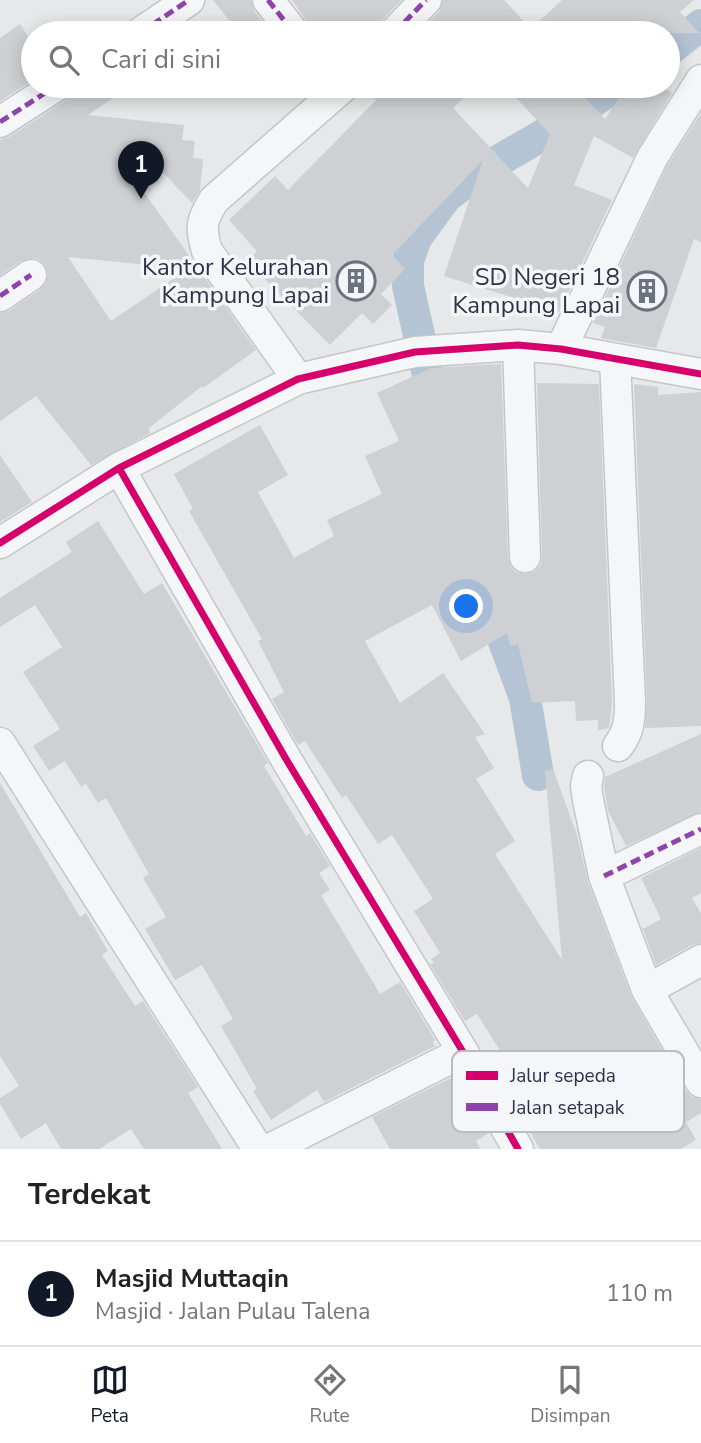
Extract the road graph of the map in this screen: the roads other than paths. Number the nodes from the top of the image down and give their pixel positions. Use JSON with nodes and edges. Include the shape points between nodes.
{"nodes":[{"id":1,"x":189,"y":0,"type":"edge"},
{"id":2,"x":268,"y":0,"type":"edge"},
{"id":3,"x":426,"y":0,"type":"edge"},
{"id":4,"x":157,"y":21,"type":"edge"},
{"id":5,"x":285,"y":21,"type":"edge"},
{"id":6,"x":406,"y":21,"type":"edge"},
{"id":7,"x":701,"y":80,"type":"edge"},
{"id":8,"x":37,"y":98,"type":"edge"},
{"id":9,"x":328,"y":98,"type":"edge"},
{"id":10,"x":0,"y":122,"type":"edge"},
{"id":11,"x":32,"y":275,"type":"dead end"},
{"id":12,"x":0,"y":296,"type":"edge"},
{"id":13,"x":518,"y":345,"type":"junction"},
{"id":14,"x":561,"y":349,"type":"junction"},
{"id":15,"x":615,"y":359,"type":"junction"},
{"id":16,"x":701,"y":374,"type":"edge"},
{"id":17,"x":299,"y":379,"type":"junction"},
{"id":18,"x":119,"y":468,"type":"junction"},
{"id":19,"x":0,"y":543,"type":"edge"},
{"id":20,"x":525,"y":557,"type":"dead end"},
{"id":21,"x":0,"y":743,"type":"edge"},
{"id":22,"x":618,"y":746,"type":"dead end"},
{"id":23,"x":589,"y":776,"type":"dead end"},
{"id":24,"x":701,"y":829,"type":"edge"},
{"id":25,"x":604,"y":876,"type":"junction"},
{"id":26,"x":701,"y":960,"type":"edge"},
{"id":27,"x":646,"y":990,"type":"junction"},
{"id":28,"x":462,"y":1051,"type":"edge"},
{"id":29,"x":682,"y":1051,"type":"edge"},
{"id":30,"x":684,"y":1054,"type":"edge"},
{"id":31,"x":452,"y":1058,"type":"edge"},
{"id":32,"x":701,"y":1082,"type":"edge"},
{"id":33,"x":508,"y":1132,"type":"edge"},
{"id":34,"x":258,"y":1149,"type":"edge"},
{"id":35,"x":270,"y":1149,"type":"edge"},
{"id":36,"x":518,"y":1149,"type":"edge"}],
"edges":[{"from":1,"to":4,"type":"street"},
{"from":2,"to":5,"type":"street"},
{"from":3,"to":6,"type":"street"},
{"from":7,"to":14,"type":"street","via":[[652,158]]},
{"from":8,"to":10,"type":"street"},
{"from":9,"to":17,"type":"street","via":[[214,200],[204,216],[202,232],[207,251]]},
{"from":11,"to":12,"type":"street"},
{"from":13,"to":14,"type":"street"},
{"from":13,"to":17,"type":"street","via":[[415,352]]},
{"from":13,"to":20,"type":"street"},
{"from":14,"to":15,"type":"street"},
{"from":15,"to":16,"type":"street"},
{"from":15,"to":22,"type":"street","via":[[630,702],[628,729]]},
{"from":17,"to":18,"type":"street"},
{"from":18,"to":19,"type":"street"},
{"from":18,"to":28,"type":"street"},
{"from":21,"to":34,"type":"street"},
{"from":23,"to":25,"type":"street","via":[[586,786]]},
{"from":24,"to":25,"type":"street"},
{"from":25,"to":27,"type":"street"},
{"from":26,"to":27,"type":"street"},
{"from":27,"to":29,"type":"street"},
{"from":30,"to":32,"type":"street"},
{"from":31,"to":35,"type":"street"},
{"from":33,"to":36,"type":"street"}]}
